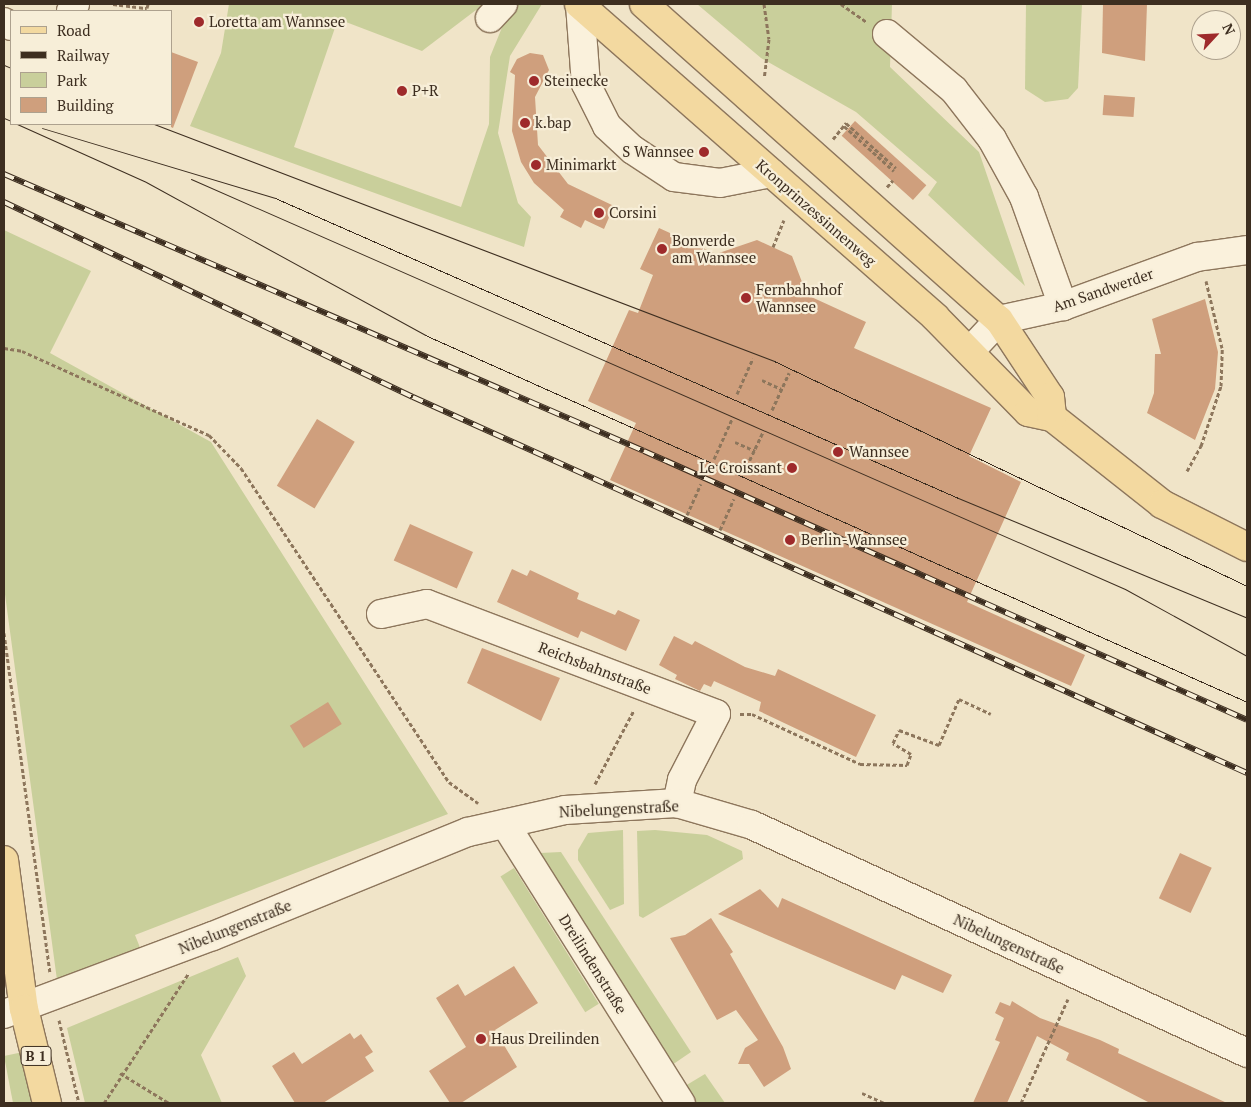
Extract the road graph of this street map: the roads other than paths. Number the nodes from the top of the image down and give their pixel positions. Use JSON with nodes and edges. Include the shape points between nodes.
{"nodes":[{"id":1,"x":580,"y":4,"type":"edge"},
{"id":2,"x":644,"y":4,"type":"edge"},
{"id":3,"x":887,"y":34,"type":"dead end"},
{"id":4,"x":771,"y":173,"type":"junction"},
{"id":5,"x":1247,"y":250,"type":"edge"},
{"id":6,"x":1062,"y":306,"type":"junction"},
{"id":7,"x":999,"y":320,"type":"junction"},
{"id":8,"x":970,"y":350,"type":"junction"},
{"id":9,"x":1052,"y":417,"type":"junction"},
{"id":10,"x":1247,"y":547,"type":"edge"},
{"id":11,"x":381,"y":614,"type":"dead end"},
{"id":12,"x":677,"y":803,"type":"junction"},
{"id":13,"x":505,"y":824,"type":"junction"},
{"id":14,"x":4,"y":860,"type":"edge"},
{"id":15,"x":14,"y":1012,"type":"edge"},
{"id":16,"x":1247,"y":1053,"type":"edge"},
{"id":17,"x":47,"y":1103,"type":"edge"},
{"id":18,"x":681,"y":1103,"type":"edge"}],
"edges":[{"from":1,"to":4,"type":"main road","name":"Kronprinzessinnenweg"},
{"from":1,"to":4,"type":"street","via":[[586,84],[607,126],[634,150],[674,177],[720,183]]},
{"from":2,"to":7,"type":"main road"},
{"from":3,"to":6,"type":"street","via":[[954,90],[992,138],[1024,197]]},
{"from":4,"to":8,"type":"main road","name":"Kronprinzessinnenweg"},
{"from":5,"to":6,"type":"street","name":"Am Sandwerder","via":[[1197,257]]},
{"from":6,"to":7,"type":"street","name":"Am Sandwerder"},
{"from":7,"to":8,"type":"street"},
{"from":7,"to":9,"type":"main road","via":[[1050,397]]},
{"from":8,"to":9,"type":"main road","name":"Kronprinzessinnenweg","via":[[1028,412]]},
{"from":9,"to":10,"type":"main road","name":"Kronprinzessinnenweg","via":[[1162,504]]},
{"from":11,"to":12,"type":"street","name":"Reichsbahnstraße","via":[[426,604],[716,714],[682,780]]},
{"from":12,"to":13,"type":"street","name":"Nibelungenstraße","via":[[593,808]]},
{"from":12,"to":16,"type":"street","name":"Nibelungenstraße","via":[[752,825]]},
{"from":13,"to":15,"type":"street","name":"Nibelungenstraße","via":[[468,832]]},
{"from":13,"to":18,"type":"street","name":"Dreilindenstraße"},
{"from":14,"to":15,"type":"main road","number":"B 1"},
{"from":15,"to":17,"type":"main road","number":"B 1"}]}
